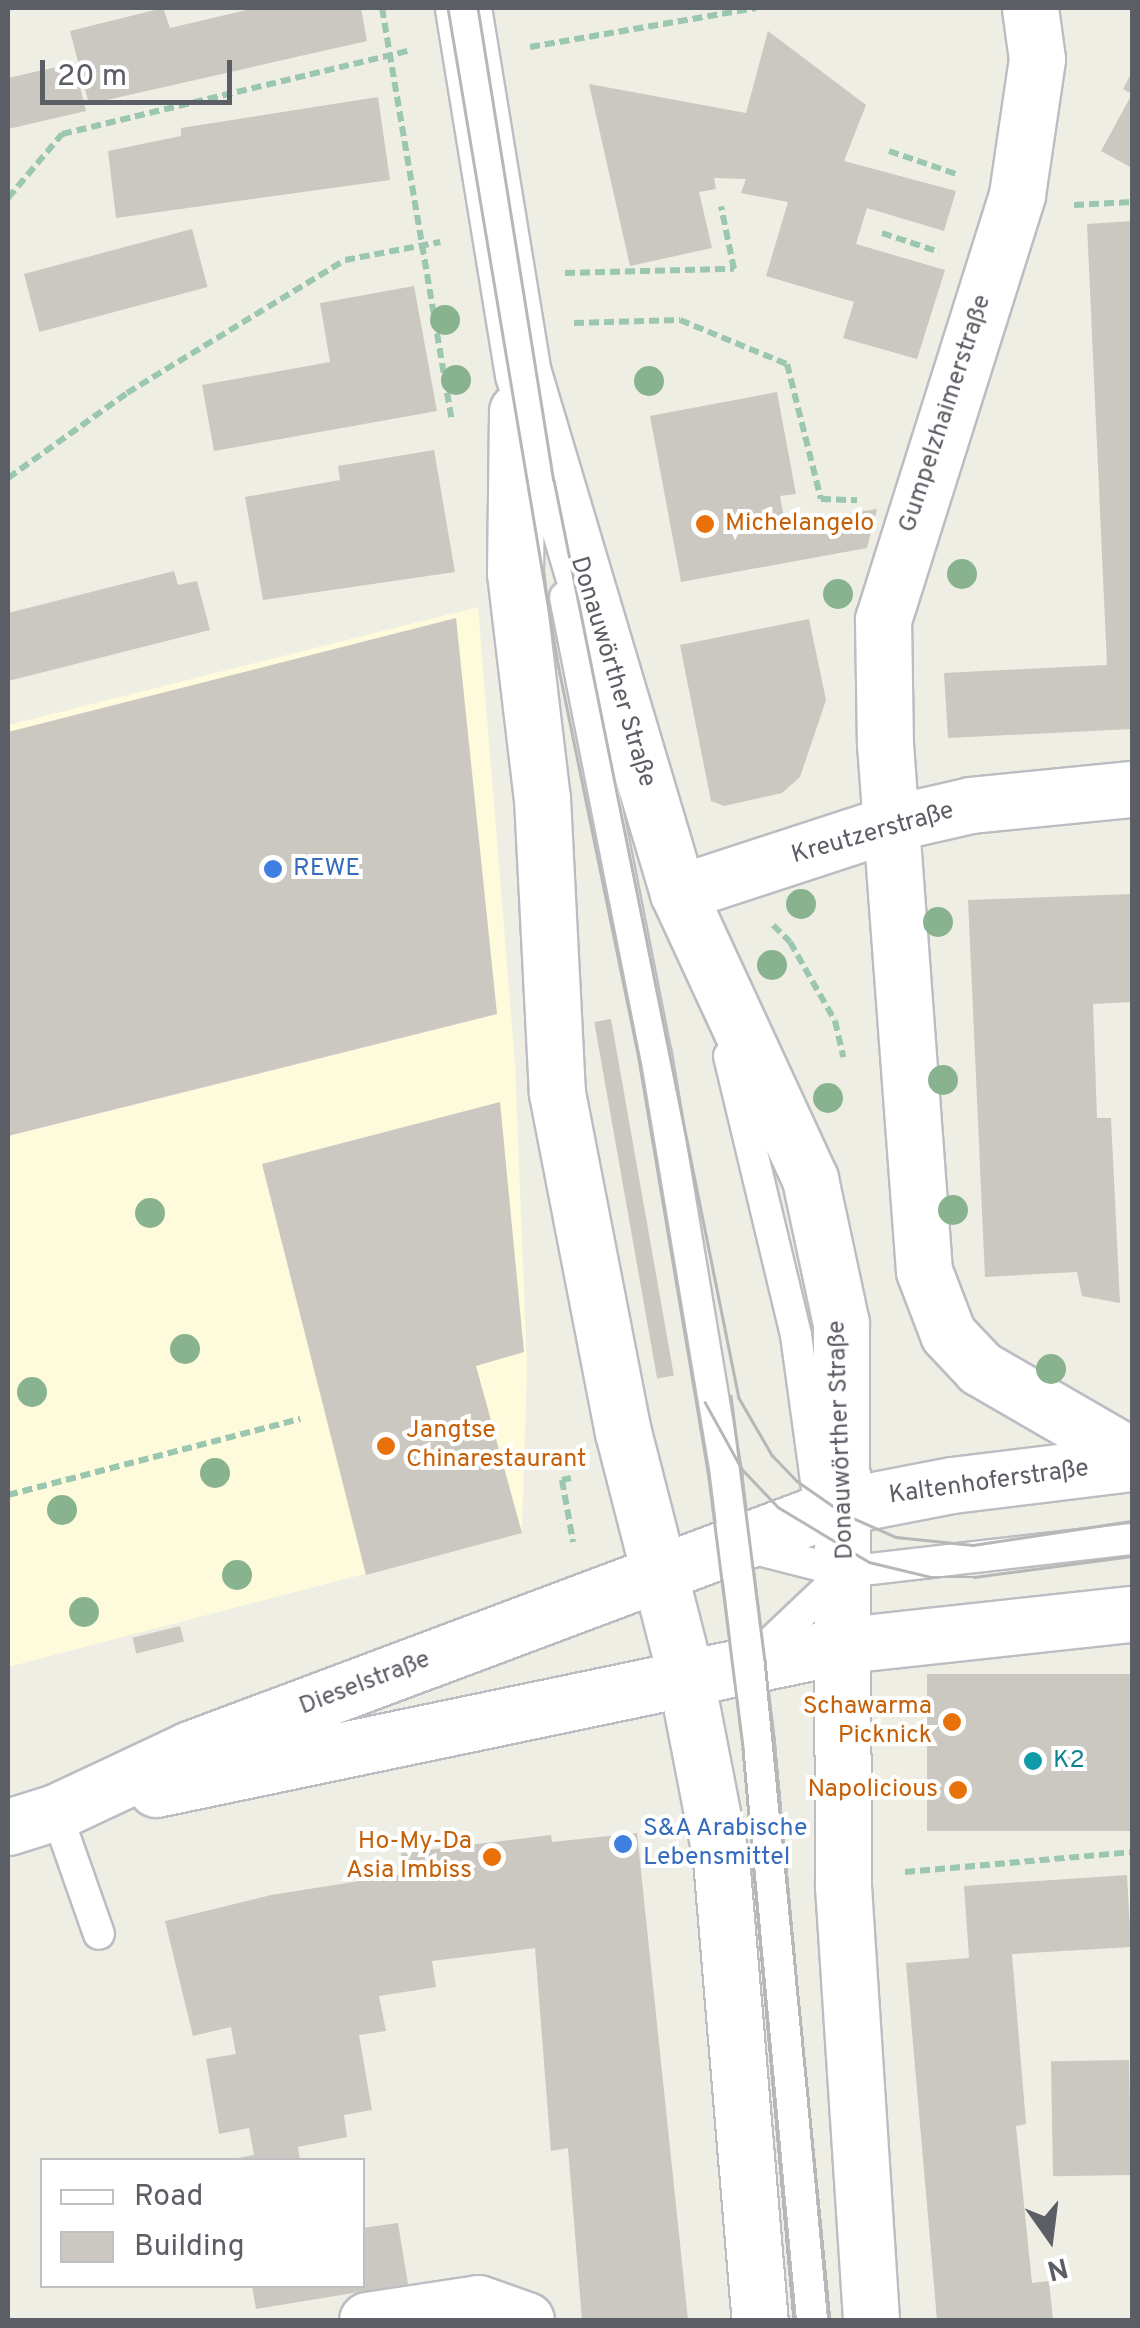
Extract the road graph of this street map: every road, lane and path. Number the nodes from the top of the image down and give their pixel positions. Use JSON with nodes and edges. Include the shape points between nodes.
{"nodes":[{"id":1,"x":382,"y":8,"type":"edge"},
{"id":2,"x":756,"y":8,"type":"edge"},
{"id":3,"x":1030,"y":8,"type":"edge"},
{"id":4,"x":467,"y":34,"type":"edge"},
{"id":5,"x":390,"y":54,"type":"junction"},
{"id":6,"x":890,"y":151,"type":"dead end"},
{"id":7,"x":1017,"y":195,"type":"junction"},
{"id":8,"x":8,"y":198,"type":"edge"},
{"id":9,"x":720,"y":206,"type":"dead end"},
{"id":10,"x":421,"y":246,"type":"junction"},
{"id":11,"x":512,"y":301,"type":"junction"},
{"id":12,"x":454,"y":428,"type":"dead end"},
{"id":13,"x":8,"y":478,"type":"edge"},
{"id":14,"x":918,"y":500,"type":"junction"},
{"id":15,"x":1132,"y":789,"type":"edge"},
{"id":16,"x":892,"y":823,"type":"junction"},
{"id":17,"x":678,"y":893,"type":"junction"},
{"id":18,"x":300,"y":1419,"type":"dead end"},
{"id":19,"x":1132,"y":1459,"type":"edge"},
{"id":20,"x":8,"y":1495,"type":"edge"},
{"id":21,"x":832,"y":1509,"type":"junction"},
{"id":22,"x":1132,"y":1539,"type":"edge"},
{"id":23,"x":736,"y":1544,"type":"junction"},
{"id":24,"x":846,"y":1572,"type":"junction"},
{"id":25,"x":660,"y":1573,"type":"junction"},
{"id":26,"x":1132,"y":1614,"type":"edge"},
{"id":27,"x":845,"y":1645,"type":"junction"},
{"id":28,"x":750,"y":1662,"type":"junction"},
{"id":29,"x":686,"y":1674,"type":"junction"},
{"id":30,"x":46,"y":1814,"type":"edge"},
{"id":31,"x":1132,"y":1852,"type":"edge"},
{"id":32,"x":844,"y":1886,"type":"junction"},
{"id":33,"x":98,"y":1934,"type":"dead end"},
{"id":34,"x":367,"y":2320,"type":"edge"},
{"id":35,"x":526,"y":2320,"type":"edge"},
{"id":36,"x":760,"y":2320,"type":"edge"},
{"id":37,"x":812,"y":2320,"type":"edge"},
{"id":38,"x":871,"y":2320,"type":"edge"}],
"edges":[{"from":1,"to":5,"type":"path"},
{"from":2,"to":4,"type":"path"},
{"from":3,"to":7,"type":"main road","name":"Gumpelzhaimerstraße","via":[[1037,60]]},
{"from":4,"to":5,"type":"path"},
{"from":4,"to":11,"type":"main road","name":"Donauwörther Straße"},
{"from":5,"to":8,"type":"path","via":[[62,134]]},
{"from":5,"to":10,"type":"path"},
{"from":6,"to":7,"type":"path"},
{"from":7,"to":14,"type":"main road","name":"Gumpelzhaimerstraße"},
{"from":9,"to":11,"type":"path","via":[[734,269]]},
{"from":10,"to":11,"type":"path"},
{"from":10,"to":12,"type":"path"},
{"from":10,"to":13,"type":"path","via":[[346,260],[127,393]]},
{"from":11,"to":14,"type":"path","via":[[680,320],[787,364],[821,500]]},
{"from":11,"to":17,"type":"main road","name":"Donauwörther Straße"},
{"from":11,"to":23,"type":"lane","via":[[656,1055]]},
{"from":11,"to":25,"type":"main road","name":"Donauwörther Straße","via":[[514,572],[542,798],[557,1093],[623,1432]]},
{"from":14,"to":16,"type":"main road","name":"Gumpelzhaimerstraße","via":[[883,619]]},
{"from":15,"to":16,"type":"main road","name":"Kreutzerstraße","via":[[971,805]]},
{"from":16,"to":17,"type":"main road","name":"Kreutzerstraße"},
{"from":16,"to":19,"type":"main road","name":"Gumpelzhaimerstraße","via":[[924,1271],[942,1318],[980,1368]]},
{"from":17,"to":21,"type":"main road","name":"Donauwörther Straße","via":[[810,1179],[841,1322]]},
{"from":18,"to":20,"type":"path"},
{"from":19,"to":21,"type":"main road","name":"Kaltenhoferstraße"},
{"from":21,"to":23,"type":"main road","name":"Kaltenhoferstraße"},
{"from":21,"to":24,"type":"main road","name":"Donauwörther Straße"},
{"from":22,"to":24,"type":"lane"},
{"from":23,"to":24,"type":"lane"},
{"from":23,"to":25,"type":"main road","name":"Dieselstraße"},
{"from":23,"to":28,"type":"lane"},
{"from":24,"to":27,"type":"main road","name":"Donauwörther Straße"},
{"from":24,"to":28,"type":"lane"},
{"from":25,"to":29,"type":"main road","name":"Donauwörther Straße"},
{"from":25,"to":30,"type":"main road","name":"Dieselstraße","via":[[190,1749]]},
{"from":26,"to":27,"type":"main road"},
{"from":27,"to":28,"type":"main road","name":"Dieselstraße"},
{"from":27,"to":32,"type":"main road","name":"Donauwörther Straße"},
{"from":28,"to":29,"type":"main road","name":"Dieselstraße"},
{"from":28,"to":37,"type":"lane"},
{"from":29,"to":30,"type":"main road","name":"Dieselstraße"},
{"from":29,"to":36,"type":"main road","name":"Donauwörther Straße","via":[[721,1859]]},
{"from":30,"to":33,"type":"lane"},
{"from":31,"to":32,"type":"path","via":[[881,1874]]},
{"from":32,"to":38,"type":"main road","name":"Donauwörther Straße"},
{"from":34,"to":35,"type":"main road","via":[[478,2303]]}]}
